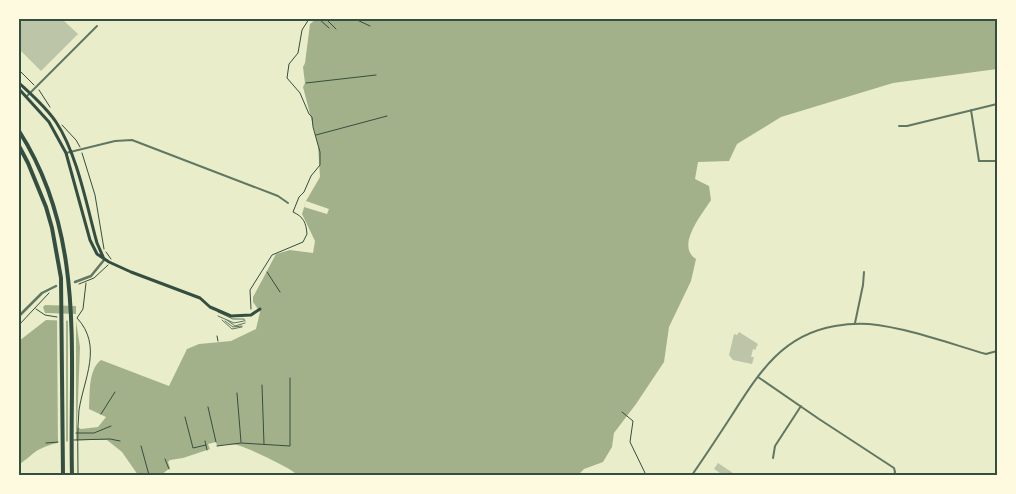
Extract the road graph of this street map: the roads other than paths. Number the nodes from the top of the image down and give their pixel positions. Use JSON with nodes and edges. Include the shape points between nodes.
{"nodes":[{"id":1,"x":97,"y":26,"type":"dead end"},
{"id":2,"x":19,"y":83,"type":"edge"},
{"id":3,"x":19,"y":90,"type":"edge"},
{"id":4,"x":31,"y":92,"type":"junction"},
{"id":5,"x":26,"y":97,"type":"junction"},
{"id":6,"x":997,"y":104,"type":"edge"},
{"id":7,"x":971,"y":110,"type":"junction"},
{"id":8,"x":899,"y":126,"type":"dead end"},
{"id":9,"x":19,"y":131,"type":"edge"},
{"id":10,"x":19,"y":146,"type":"edge"},
{"id":11,"x":71,"y":151,"type":"junction"},
{"id":12,"x":66,"y":153,"type":"junction"},
{"id":13,"x":997,"y":161,"type":"edge"},
{"id":14,"x":288,"y":202,"type":"dead end"},
{"id":15,"x":104,"y":260,"type":"junction"},
{"id":16,"x":864,"y":272,"type":"dead end"},
{"id":17,"x":74,"y":284,"type":"road end"},
{"id":18,"x":56,"y":286,"type":"dead end"},
{"id":19,"x":210,"y":307,"type":"junction"},
{"id":20,"x":260,"y":309,"type":"dead end"},
{"id":21,"x":19,"y":316,"type":"edge"},
{"id":22,"x":218,"y":316,"type":"dead end"},
{"id":23,"x":222,"y":320,"type":"dead end"},
{"id":24,"x":226,"y":320,"type":"junction"},
{"id":25,"x":855,"y":323,"type":"junction"},
{"id":26,"x":997,"y":351,"type":"edge"},
{"id":27,"x":758,"y":377,"type":"junction"},
{"id":28,"x":801,"y":406,"type":"junction"},
{"id":29,"x":773,"y":458,"type":"dead end"},
{"id":30,"x":63,"y":475,"type":"edge"},
{"id":31,"x":72,"y":475,"type":"edge"},
{"id":32,"x":692,"y":475,"type":"edge"},
{"id":33,"x":894,"y":475,"type":"edge"}],
"edges":[{"from":1,"to":4,"type":"street"},
{"from":2,"to":4,"type":"main road"},
{"from":3,"to":5,"type":"main road"},
{"from":4,"to":5,"type":"street"},
{"from":4,"to":11,"type":"main road","via":[[57,124]]},
{"from":5,"to":12,"type":"main road","via":[[49,122]]},
{"from":6,"to":7,"type":"street"},
{"from":7,"to":8,"type":"street"},
{"from":7,"to":13,"type":"street","via":[[979,161]]},
{"from":9,"to":31,"type":"highway","via":[[53,204],[66,255],[71,302]]},
{"from":10,"to":30,"type":"highway","via":[[38,185],[52,228],[60,270]]},
{"from":11,"to":12,"type":"street"},
{"from":11,"to":14,"type":"street","via":[[132,140]]},
{"from":11,"to":15,"type":"main road"},
{"from":12,"to":15,"type":"main road","via":[[92,247]]},
{"from":15,"to":17,"type":"street","via":[[92,276]]},
{"from":15,"to":19,"type":"main road","via":[[200,298]]},
{"from":16,"to":25,"type":"street"},
{"from":18,"to":21,"type":"street","via":[[42,293]]},
{"from":19,"to":20,"type":"main road","via":[[231,316],[251,315]]},
{"from":19,"to":24,"type":"lane","via":[[226,317],[244,319],[245,322],[235,326]]},
{"from":22,"to":24,"type":"lane"},
{"from":23,"to":24,"type":"lane","via":[[232,329],[242,326],[233,327]]},
{"from":25,"to":26,"type":"street","via":[[896,329],[986,354]]},
{"from":25,"to":27,"type":"street","via":[[819,329],[800,337],[773,357]]},
{"from":27,"to":28,"type":"street"},
{"from":27,"to":32,"type":"street"},
{"from":28,"to":29,"type":"street","via":[[775,446]]},
{"from":28,"to":33,"type":"street","via":[[894,468]]}]}
